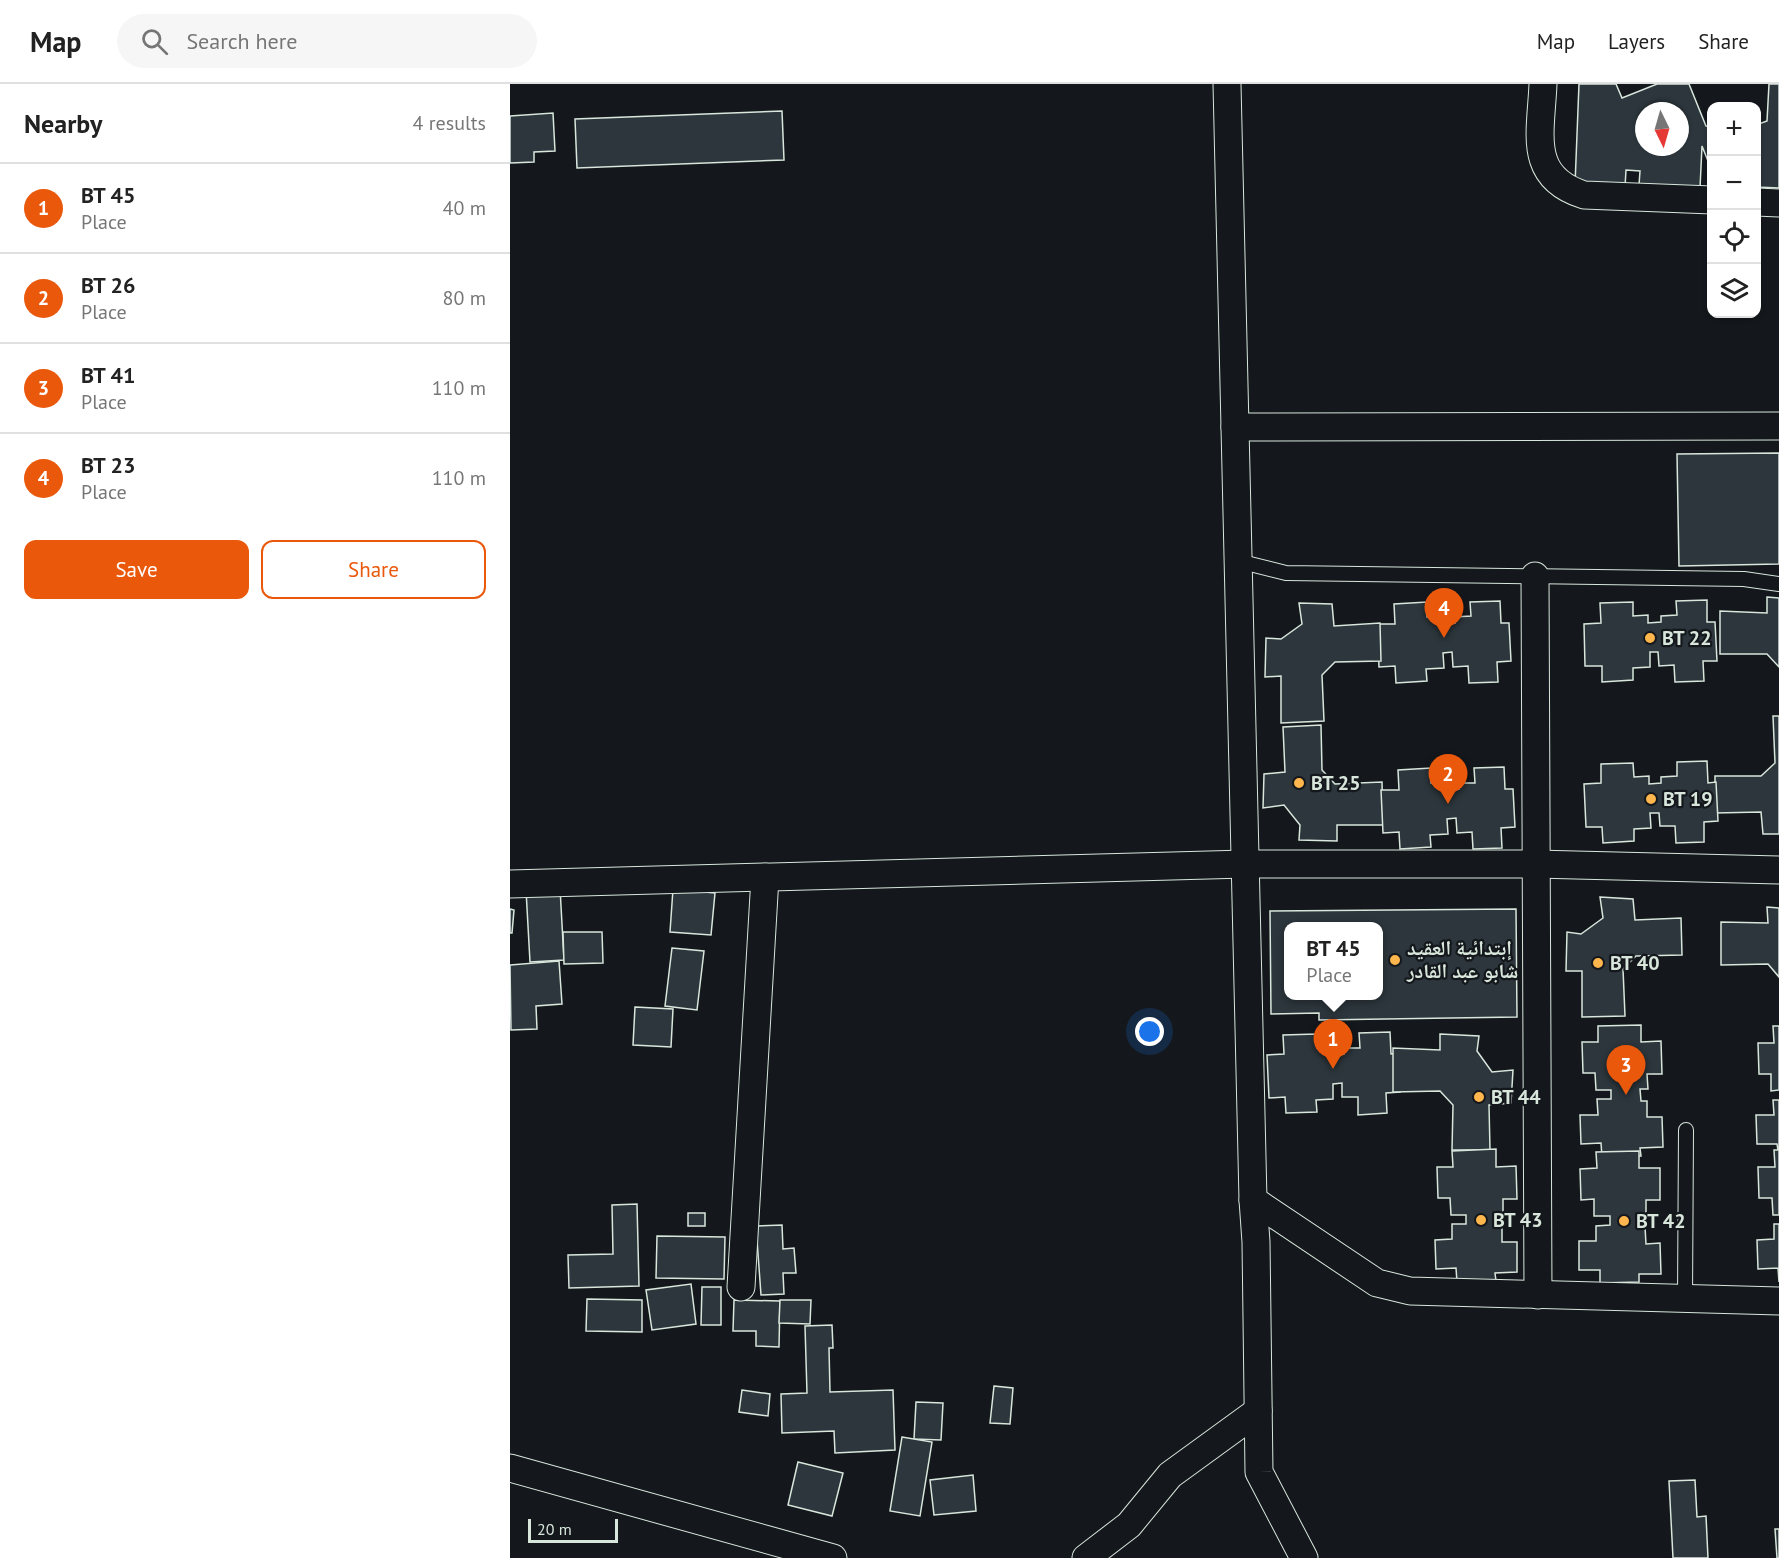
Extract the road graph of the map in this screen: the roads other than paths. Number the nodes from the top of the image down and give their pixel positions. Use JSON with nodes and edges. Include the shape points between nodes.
{"nodes":[{"id":1,"x":1227,"y":84,"type":"edge"},
{"id":2,"x":1543,"y":84,"type":"edge"},
{"id":3,"x":1707,"y":200,"type":"edge"},
{"id":4,"x":1761,"y":202,"type":"edge"},
{"id":5,"x":1779,"y":203,"type":"edge"},
{"id":6,"x":1779,"y":426,"type":"edge"},
{"id":7,"x":1235,"y":427,"type":"junction"},
{"id":8,"x":1238,"y":561,"type":"junction"},
{"id":9,"x":1535,"y":576,"type":"junction"},
{"id":10,"x":1779,"y":584,"type":"edge"},
{"id":11,"x":1245,"y":864,"type":"junction"},
{"id":12,"x":1534,"y":864,"type":"junction"},
{"id":13,"x":1779,"y":870,"type":"edge"},
{"id":14,"x":765,"y":877,"type":"junction"},
{"id":15,"x":510,"y":884,"type":"edge"},
{"id":16,"x":1686,"y":1130,"type":"dead end"},
{"id":17,"x":1253,"y":1200,"type":"junction"},
{"id":18,"x":741,"y":1287,"type":"dead end"},
{"id":19,"x":1538,"y":1294,"type":"junction"},
{"id":20,"x":1685,"y":1298,"type":"junction"},
{"id":21,"x":1779,"y":1300,"type":"edge"},
{"id":22,"x":1258,"y":1411,"type":"junction"},
{"id":23,"x":510,"y":1468,"type":"edge"},
{"id":24,"x":833,"y":1558,"type":"edge"},
{"id":25,"x":1086,"y":1558,"type":"edge"},
{"id":26,"x":1304,"y":1558,"type":"edge"}],
"edges":[{"from":1,"to":7,"type":"street"},
{"from":2,"to":3,"type":"street","via":[[1541,147],[1548,173],[1565,189],[1584,195]]},
{"from":4,"to":5,"type":"street"},
{"from":6,"to":7,"type":"street"},
{"from":7,"to":8,"type":"street"},
{"from":8,"to":9,"type":"lane","via":[[1286,573]]},
{"from":8,"to":11,"type":"street"},
{"from":9,"to":10,"type":"lane","via":[[1744,579]]},
{"from":9,"to":12,"type":"street"},
{"from":11,"to":12,"type":"street"},
{"from":11,"to":14,"type":"street"},
{"from":11,"to":17,"type":"street"},
{"from":12,"to":13,"type":"street"},
{"from":12,"to":19,"type":"street"},
{"from":14,"to":15,"type":"street"},
{"from":14,"to":18,"type":"street"},
{"from":16,"to":20,"type":"lane"},
{"from":17,"to":19,"type":"street","via":[[1377,1283],[1410,1291]]},
{"from":17,"to":22,"type":"street"},
{"from":19,"to":20,"type":"street"},
{"from":20,"to":21,"type":"street"},
{"from":22,"to":25,"type":"street","via":[[1170,1475],[1129,1525]]},
{"from":22,"to":26,"type":"street","via":[[1259,1472]]},
{"from":23,"to":24,"type":"street"}]}
